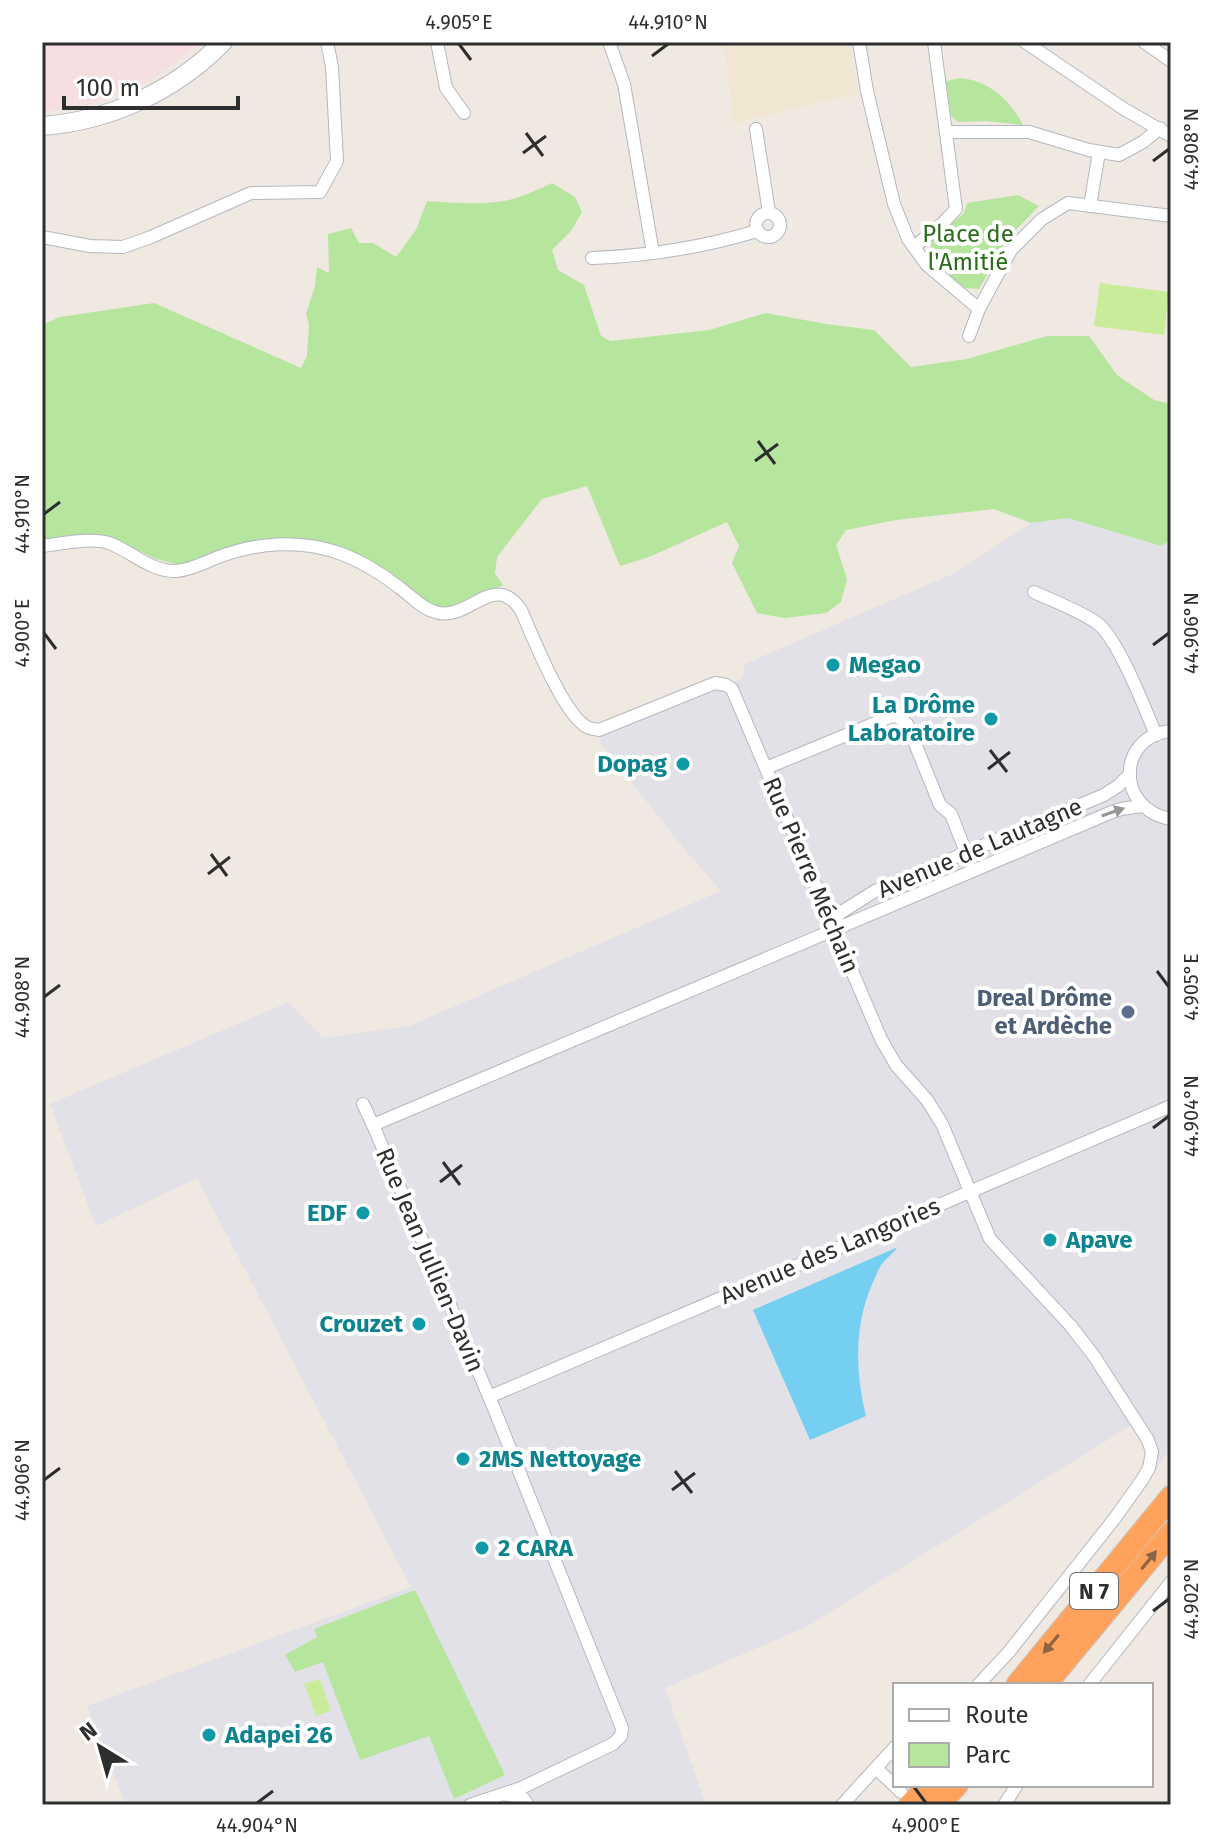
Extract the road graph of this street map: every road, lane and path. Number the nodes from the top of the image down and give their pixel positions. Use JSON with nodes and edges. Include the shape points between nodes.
{"nodes":[{"id":1,"x":223,"y":42,"type":"edge"},
{"id":2,"x":327,"y":42,"type":"edge"},
{"id":3,"x":437,"y":42,"type":"edge"},
{"id":4,"x":609,"y":42,"type":"edge"},
{"id":5,"x":859,"y":42,"type":"edge"},
{"id":6,"x":934,"y":42,"type":"edge"},
{"id":7,"x":1025,"y":42,"type":"edge"},
{"id":8,"x":1144,"y":42,"type":"edge"},
{"id":9,"x":1171,"y":61,"type":"edge"},
{"id":10,"x":464,"y":113,"type":"dead end"},
{"id":11,"x":42,"y":126,"type":"edge"},
{"id":12,"x":756,"y":129,"type":"dead end"},
{"id":13,"x":946,"y":132,"type":"junction"},
{"id":14,"x":1166,"y":132,"type":"edge"},
{"id":15,"x":1099,"y":152,"type":"junction"},
{"id":16,"x":1090,"y":206,"type":"junction"},
{"id":17,"x":769,"y":212,"type":"junction"},
{"id":18,"x":1171,"y":216,"type":"edge"},
{"id":19,"x":757,"y":231,"type":"junction"},
{"id":20,"x":42,"y":237,"type":"edge"},
{"id":21,"x":914,"y":247,"type":"junction"},
{"id":22,"x":653,"y":253,"type":"junction"},
{"id":23,"x":592,"y":258,"type":"dead end"},
{"id":24,"x":979,"y":309,"type":"junction"},
{"id":25,"x":969,"y":336,"type":"dead end"},
{"id":26,"x":42,"y":546,"type":"edge"},
{"id":27,"x":1034,"y":592,"type":"dead end"},
{"id":28,"x":1171,"y":731,"type":"edge"},
{"id":29,"x":1156,"y":735,"type":"junction"},
{"id":30,"x":766,"y":768,"type":"junction"},
{"id":31,"x":1130,"y":774,"type":"junction"},
{"id":32,"x":1142,"y":806,"type":"junction"},
{"id":33,"x":1171,"y":819,"type":"edge"},
{"id":34,"x":966,"y":853,"type":"junction"},
{"id":35,"x":973,"y":870,"type":"junction"},
{"id":36,"x":833,"y":926,"type":"junction"},
{"id":37,"x":363,"y":1104,"type":"dead end"},
{"id":38,"x":1171,"y":1106,"type":"edge"},
{"id":39,"x":373,"y":1125,"type":"junction"},
{"id":40,"x":970,"y":1191,"type":"junction"},
{"id":41,"x":489,"y":1397,"type":"junction"},
{"id":42,"x":1171,"y":1497,"type":"edge"},
{"id":43,"x":1171,"y":1533,"type":"edge"},
{"id":44,"x":1171,"y":1582,"type":"edge"},
{"id":45,"x":980,"y":1683,"type":"edge"},
{"id":46,"x":1019,"y":1683,"type":"edge"},
{"id":47,"x":1047,"y":1683,"type":"edge"},
{"id":48,"x":1091,"y":1683,"type":"edge"},
{"id":49,"x":893,"y":1749,"type":"edge"},
{"id":50,"x":876,"y":1768,"type":"junction"},
{"id":51,"x":893,"y":1785,"type":"edge"},
{"id":52,"x":925,"y":1787,"type":"edge"},
{"id":53,"x":955,"y":1787,"type":"edge"},
{"id":54,"x":1016,"y":1787,"type":"edge"},
{"id":55,"x":501,"y":1794,"type":"junction"},
{"id":56,"x":906,"y":1798,"type":"edge"},
{"id":57,"x":470,"y":1805,"type":"edge"},
{"id":58,"x":528,"y":1805,"type":"edge"},
{"id":59,"x":842,"y":1805,"type":"edge"},
{"id":60,"x":938,"y":1805,"type":"edge"},
{"id":61,"x":1004,"y":1805,"type":"edge"}],
"edges":[{"from":1,"to":11,"type":"main road","via":[[179,79],[135,103],[95,118]]},
{"from":2,"to":20,"type":"street","via":[[337,161],[320,192],[251,193],[123,247]]},
{"from":3,"to":10,"type":"street","via":[[446,88]]},
{"from":4,"to":22,"type":"street","via":[[624,84]]},
{"from":5,"to":21,"type":"street","via":[[894,204]]},
{"from":6,"to":13,"type":"street"},
{"from":7,"to":14,"type":"street"},
{"from":8,"to":9,"type":"street"},
{"from":12,"to":17,"type":"street"},
{"from":13,"to":15,"type":"street","via":[[1029,132]]},
{"from":13,"to":21,"type":"street","via":[[956,209]]},
{"from":14,"to":15,"type":"street","via":[[1119,155]]},
{"from":15,"to":16,"type":"street"},
{"from":16,"to":18,"type":"street"},
{"from":16,"to":24,"type":"street","via":[[1068,203],[1042,219],[1011,250]]},
{"from":17,"to":19,"type":"street","via":[[755,222]]},
{"from":17,"to":19,"type":"street","via":[[779,219],[780,228],[774,236]]},
{"from":19,"to":22,"type":"street"},
{"from":21,"to":24,"type":"street","via":[[927,265]]},
{"from":22,"to":23,"type":"street"},
{"from":24,"to":25,"type":"street"},
{"from":26,"to":30,"type":"street","name":"Rue Pierre Méchain","via":[[106,542],[175,571],[254,548],[296,544],[362,563],[436,613],[458,612],[502,593],[521,610],[565,705],[589,729],[599,730],[721,683],[736,696]]},
{"from":27,"to":29,"type":"street","via":[[1106,631]]},
{"from":28,"to":29,"type":"street"},
{"from":29,"to":31,"type":"street","via":[[1140,747]]},
{"from":30,"to":34,"type":"street","via":[[897,716],[907,724]]},
{"from":30,"to":36,"type":"street","name":"Rue Pierre Méchain"},
{"from":31,"to":32,"type":"street"},
{"from":31,"to":34,"type":"street","name":"Avenue de Lautagne","via":[[1104,795]]},
{"from":32,"to":33,"type":"street"},
{"from":35,"to":32,"type":"street","name":"Avenue de Lautagne","one_way":true,"via":[[1112,812]]},
{"from":34,"to":35,"type":"street"},
{"from":34,"to":36,"type":"street","name":"Avenue de Lautagne","via":[[875,891],[840,913]]},
{"from":35,"to":36,"type":"street","name":"Avenue de Lautagne"},
{"from":36,"to":39,"type":"street","name":"Rue Jean Jullien-Davin"},
{"from":36,"to":40,"type":"street","name":"Rue Pierre Méchain","via":[[881,1039],[942,1124]]},
{"from":37,"to":39,"type":"street"},
{"from":38,"to":40,"type":"street","name":"Avenue des Langories"},
{"from":39,"to":41,"type":"street","name":"Rue Jean Jullien-Davin"},
{"from":40,"to":41,"type":"street","name":"Avenue des Langories"},
{"from":40,"to":45,"type":"street","name":"Rue Pierre Méchain","via":[[990,1239],[1094,1356],[1152,1452],[1149,1468],[1115,1518]]},
{"from":41,"to":55,"type":"street","name":"Rue Jean Jullien-Davin","via":[[622,1728],[613,1744]]},
{"from":42,"to":46,"type":"highway","number":"N 7","one_way":true},
{"from":47,"to":43,"type":"highway","number":"N 7","one_way":true},
{"from":44,"to":48,"type":"street"},
{"from":49,"to":50,"type":"street"},
{"from":50,"to":51,"type":"street"},
{"from":50,"to":59,"type":"street"},
{"from":52,"to":56,"type":"highway"},
{"from":53,"to":60,"type":"highway"},
{"from":54,"to":61,"type":"street"},
{"from":55,"to":57,"type":"street"},
{"from":55,"to":58,"type":"street","via":[[523,1798]]}]}
